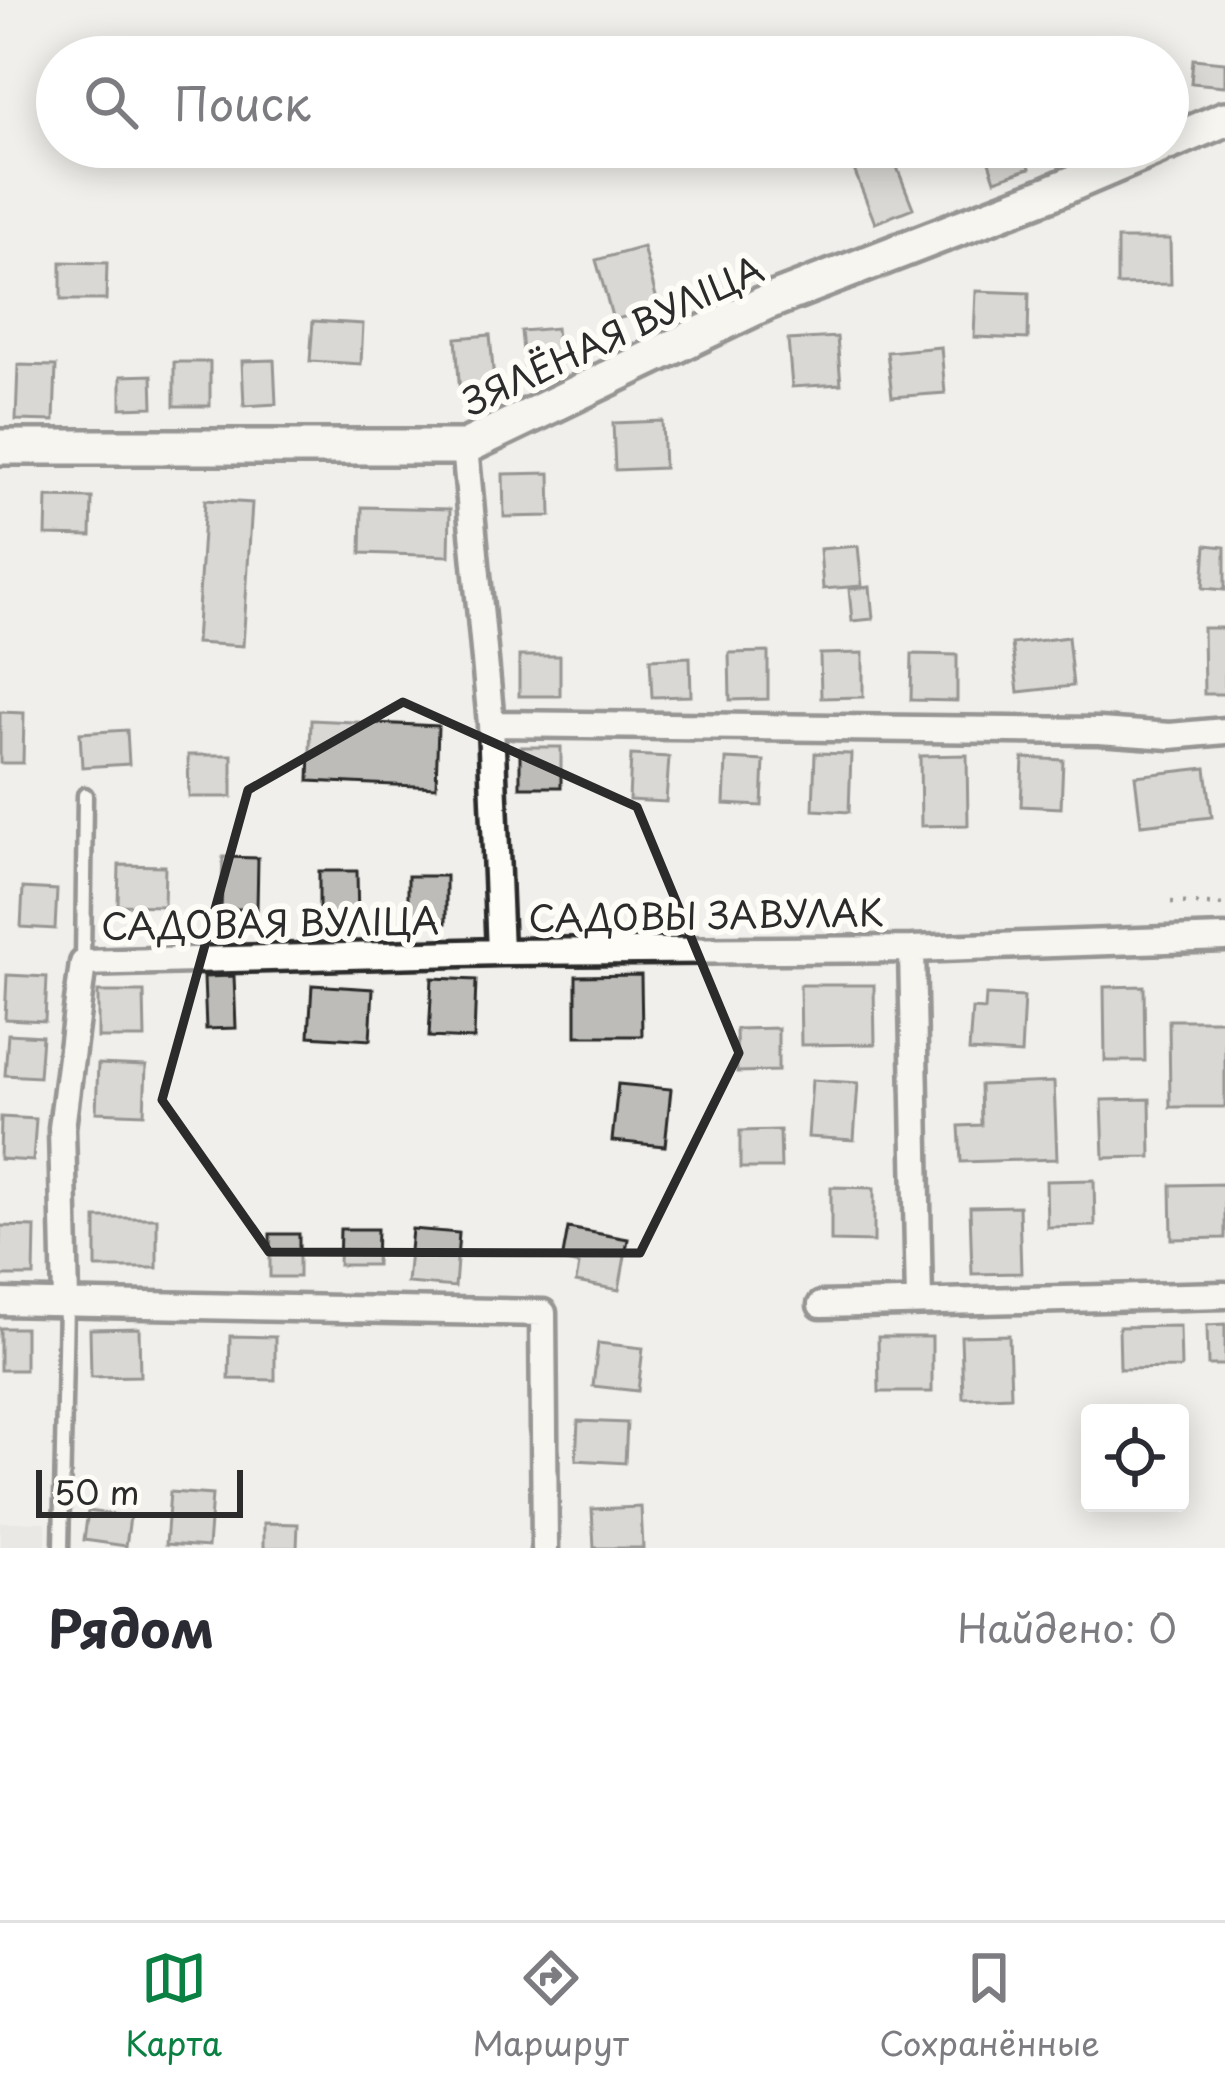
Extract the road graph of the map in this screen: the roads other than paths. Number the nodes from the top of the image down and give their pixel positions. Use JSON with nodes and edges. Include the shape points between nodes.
{"nodes":[{"id":1,"x":1225,"y":119,"type":"edge"},
{"id":2,"x":1189,"y":134,"type":"edge"},
{"id":3,"x":1108,"y":168,"type":"edge"},
{"id":4,"x":0,"y":447,"type":"edge"},
{"id":5,"x":465,"y":447,"type":"junction"},
{"id":6,"x":490,"y":724,"type":"junction"},
{"id":7,"x":1225,"y":731,"type":"edge"},
{"id":8,"x":85,"y":795,"type":"dead end"},
{"id":9,"x":1225,"y":938,"type":"edge"},
{"id":10,"x":912,"y":949,"type":"junction"},
{"id":11,"x":500,"y":952,"type":"junction"},
{"id":12,"x":83,"y":962,"type":"junction"},
{"id":13,"x":1225,"y":1295,"type":"edge"},
{"id":14,"x":0,"y":1302,"type":"edge"},
{"id":15,"x":920,"y":1302,"type":"junction"},
{"id":16,"x":66,"y":1303,"type":"junction"},
{"id":17,"x":821,"y":1305,"type":"dead end"},
{"id":18,"x":61,"y":1548,"type":"edge"},
{"id":19,"x":544,"y":1548,"type":"edge"}],
"edges":[{"from":1,"to":2,"type":"street"},
{"from":3,"to":5,"type":"street","name":"ЗЯЛЁНАЯ ВУЛІЦА","via":[[764,303]]},
{"from":4,"to":5,"type":"street","name":"ЗЯЛЁНАЯ ВУЛІЦА"},
{"from":5,"to":6,"type":"street"},
{"from":6,"to":7,"type":"street"},
{"from":6,"to":11,"type":"street"},
{"from":8,"to":12,"type":"lane"},
{"from":9,"to":10,"type":"street","name":"САДОВЫ ЗАВУЛАК"},
{"from":10,"to":11,"type":"street","name":"САДОВЫ ЗАВУЛАК"},
{"from":10,"to":15,"type":"street","name":"САДОВЫ ЗАВУЛАК"},
{"from":11,"to":12,"type":"street","name":"САДОВАЯ ВУЛІЦА"},
{"from":12,"to":16,"type":"street","name":"САДОВАЯ ВУЛІЦА","via":[[62,1128]]},
{"from":13,"to":15,"type":"street"},
{"from":14,"to":16,"type":"street"},
{"from":15,"to":17,"type":"street"},
{"from":16,"to":18,"type":"lane"},
{"from":16,"to":19,"type":"street","via":[[543,1313]]}]}
